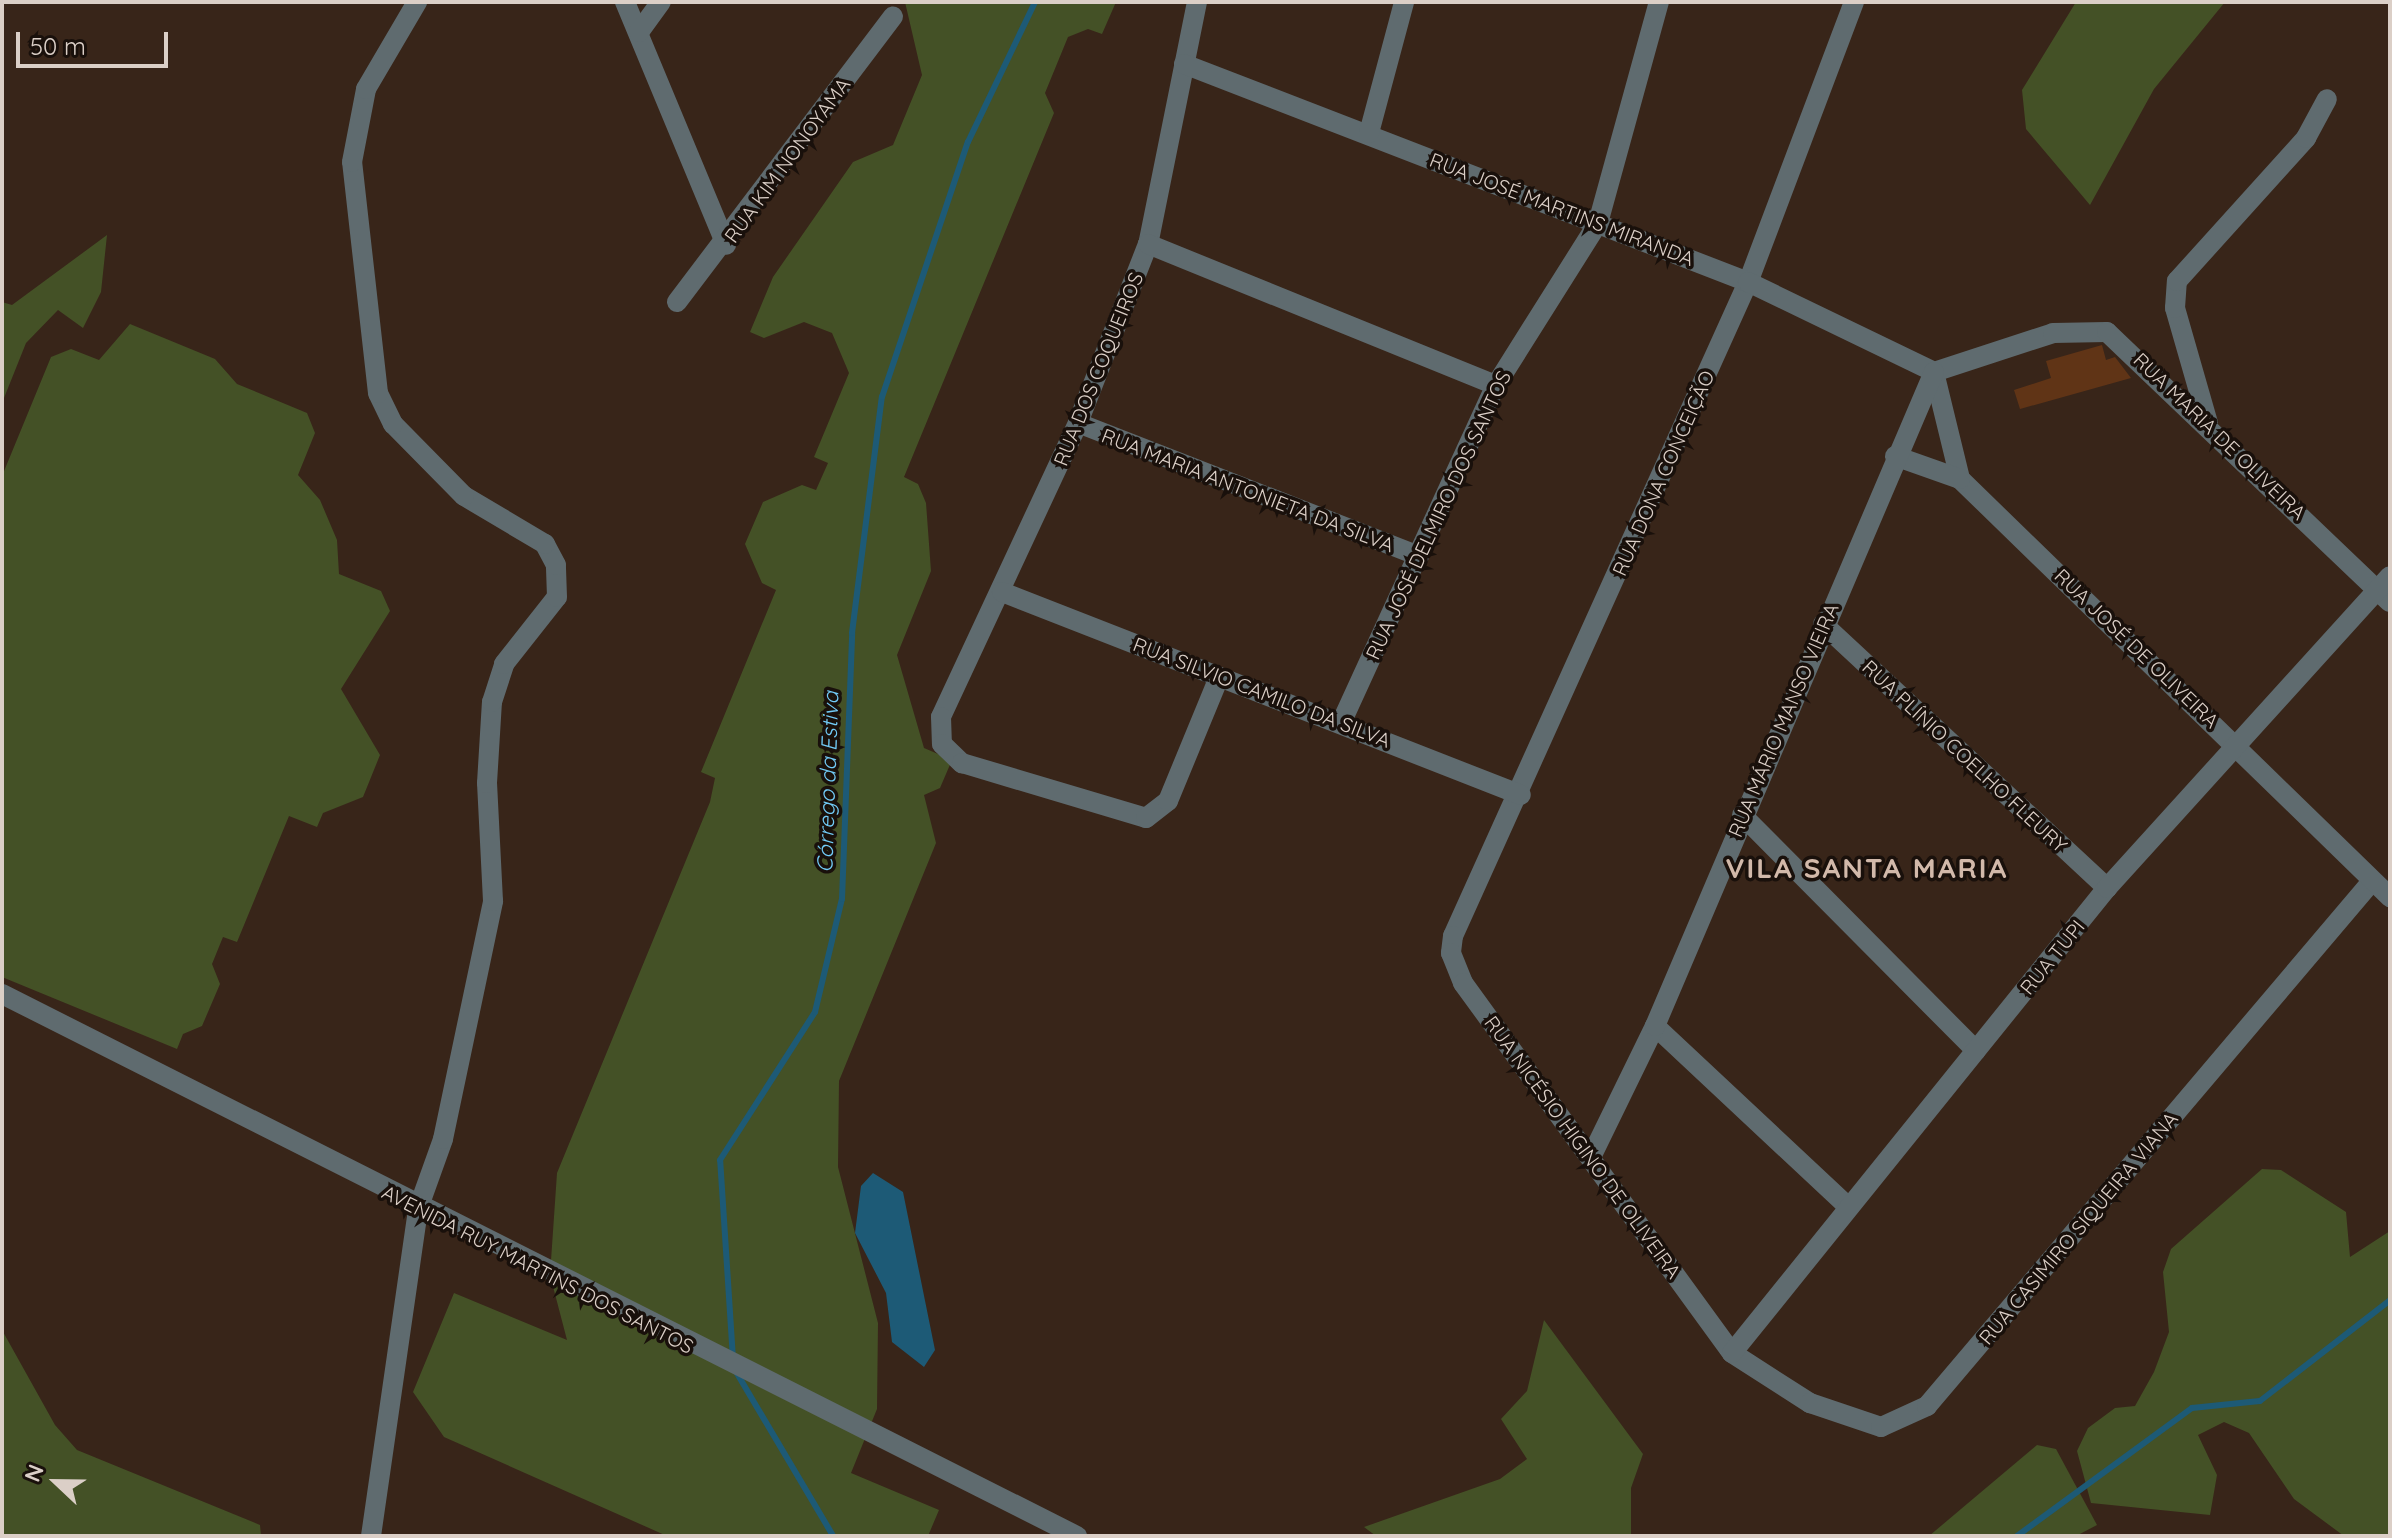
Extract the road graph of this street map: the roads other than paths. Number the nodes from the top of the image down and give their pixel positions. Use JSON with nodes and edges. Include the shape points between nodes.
{"nodes":[{"id":1,"x":417,"y":2,"type":"edge"},
{"id":2,"x":625,"y":2,"type":"edge"},
{"id":3,"x":661,"y":2,"type":"edge"},
{"id":4,"x":1197,"y":2,"type":"edge"},
{"id":5,"x":1404,"y":2,"type":"edge"},
{"id":6,"x":1659,"y":2,"type":"edge"},
{"id":7,"x":1854,"y":2,"type":"edge"},
{"id":8,"x":893,"y":16,"type":"dead end"},
{"id":9,"x":639,"y":32,"type":"junction"},
{"id":10,"x":1184,"y":64,"type":"junction"},
{"id":11,"x":2327,"y":99,"type":"dead end"},
{"id":12,"x":1369,"y":133,"type":"junction"},
{"id":13,"x":1598,"y":223,"type":"junction"},
{"id":14,"x":1148,"y":244,"type":"junction"},
{"id":15,"x":726,"y":245,"type":"junction"},
{"id":16,"x":1748,"y":282,"type":"junction"},
{"id":17,"x":677,"y":302,"type":"dead end"},
{"id":18,"x":1934,"y":372,"type":"junction"},
{"id":19,"x":1496,"y":385,"type":"junction"},
{"id":20,"x":1078,"y":423,"type":"junction"},
{"id":21,"x":2208,"y":425,"type":"junction"},
{"id":22,"x":1895,"y":456,"type":"junction"},
{"id":23,"x":1960,"y":479,"type":"junction"},
{"id":24,"x":1419,"y":556,"type":"junction"},
{"id":25,"x":2386,"y":590,"type":"edge"},
{"id":26,"x":1002,"y":592,"type":"junction"},
{"id":27,"x":1823,"y":624,"type":"junction"},
{"id":28,"x":1219,"y":677,"type":"junction"},
{"id":29,"x":1342,"y":721,"type":"junction"},
{"id":30,"x":2236,"y":743,"type":"junction"},
{"id":31,"x":1521,"y":795,"type":"junction"},
{"id":32,"x":1742,"y":815,"type":"junction"},
{"id":33,"x":2372,"y":881,"type":"junction"},
{"id":34,"x":2107,"y":888,"type":"junction"},
{"id":35,"x":2390,"y":897,"type":"edge"},
{"id":36,"x":1453,"y":936,"type":"joint"},
{"id":37,"x":2,"y":994,"type":"edge"},
{"id":38,"x":1655,"y":1026,"type":"junction"},
{"id":39,"x":1976,"y":1051,"type":"junction"},
{"id":40,"x":1592,"y":1155,"type":"junction"},
{"id":41,"x":1846,"y":1205,"type":"junction"},
{"id":42,"x":418,"y":1209,"type":"junction"},
{"id":43,"x":1732,"y":1353,"type":"junction"},
{"id":44,"x":371,"y":1536,"type":"edge"},
{"id":45,"x":1077,"y":1536,"type":"edge"}],
"edges":[{"from":1,"to":42,"type":"street","via":[[366,89],[352,162],[378,393],[393,424],[464,496],[545,544],[556,565],[557,597],[504,664],[492,702],[487,783],[493,901],[450,1111]]},
{"from":2,"to":9,"type":"street"},
{"from":3,"to":9,"type":"street"},
{"from":4,"to":10,"type":"street","name":"RUA DOS COQUEIROS"},
{"from":5,"to":12,"type":"street"},
{"from":6,"to":13,"type":"street","name":"RUA JOSÉ DELMIRO DOS SANTOS"},
{"from":7,"to":16,"type":"street","name":"RUA DONA CONCEIÇÃO"},
{"from":8,"to":15,"type":"street","name":"RUA KIM NONOYAMA"},
{"from":9,"to":15,"type":"street"},
{"from":10,"to":12,"type":"street","name":"RUA JOSÉ MARTINS MIRANDA"},
{"from":10,"to":14,"type":"street","name":"RUA DOS COQUEIROS"},
{"from":11,"to":21,"type":"street","via":[[2306,138],[2177,281],[2175,308]]},
{"from":12,"to":13,"type":"street","name":"RUA JOSÉ MARTINS MIRANDA"},
{"from":13,"to":16,"type":"street","name":"RUA JOSÉ MARTINS MIRANDA"},
{"from":13,"to":19,"type":"street","name":"RUA JOSÉ DELMIRO DOS SANTOS"},
{"from":14,"to":19,"type":"street"},
{"from":14,"to":20,"type":"street","name":"RUA DOS COQUEIROS"},
{"from":15,"to":17,"type":"street","name":"RUA KIM NONOYAMA"},
{"from":16,"to":18,"type":"street","name":"RUA JOSÉ MARTINS MIRANDA"},
{"from":16,"to":31,"type":"street","name":"RUA DONA CONCEIÇÃO"},
{"from":18,"to":21,"type":"street","name":"RUA MARIA DE OLIVEIRA","via":[[2083,327],[2135,351]]},
{"from":18,"to":22,"type":"street","name":"RUA MÁRIO MANSO VIEIRA"},
{"from":18,"to":23,"type":"street"},
{"from":19,"to":24,"type":"street","name":"RUA JOSÉ DELMIRO DOS SANTOS"},
{"from":20,"to":24,"type":"street","name":"RUA MARIA ANTONIETA DA SILVA"},
{"from":20,"to":26,"type":"street","name":"RUA DOS COQUEIROS"},
{"from":21,"to":25,"type":"street","name":"RUA MARIA DE OLIVEIRA"},
{"from":22,"to":23,"type":"street"},
{"from":22,"to":27,"type":"street","name":"RUA MÁRIO MANSO VIEIRA"},
{"from":23,"to":30,"type":"street","name":"RUA JOSÉ DE OLIVEIRA"},
{"from":24,"to":29,"type":"street","name":"RUA JOSÉ DELMIRO DOS SANTOS"},
{"from":25,"to":30,"type":"street","name":"RUA TUPI"},
{"from":26,"to":28,"type":"street","name":"RUA SILVIO CAMILO DA SILVA"},
{"from":26,"to":28,"type":"street","name":"RUA DOS COQUEIROS","via":[[941,717],[942,744],[962,763],[1146,818],[1168,801]]},
{"from":27,"to":32,"type":"street","name":"RUA MÁRIO MANSO VIEIRA"},
{"from":27,"to":34,"type":"street","name":"RUA PLÍNIO COELHO FLEURY"},
{"from":28,"to":29,"type":"street","name":"RUA SILVIO CAMILO DA SILVA"},
{"from":29,"to":31,"type":"street","name":"RUA SILVIO CAMILO DA SILVA"},
{"from":30,"to":33,"type":"street","name":"RUA JOSÉ DE OLIVEIRA"},
{"from":30,"to":34,"type":"street","name":"RUA TUPI"},
{"from":31,"to":36,"type":"street","name":"RUA DONA CONCEIÇÃO"},
{"from":32,"to":38,"type":"street","name":"RUA MÁRIO MANSO VIEIRA"},
{"from":32,"to":39,"type":"street"},
{"from":33,"to":35,"type":"street","name":"RUA JOSÉ DE OLIVEIRA"},
{"from":33,"to":43,"type":"street","name":"RUA CASIMIRO SIQUEIRA VIANA","via":[[1927,1406],[1881,1427],[1850,1423]]},
{"from":34,"to":39,"type":"street","name":"RUA TUPI"},
{"from":36,"to":40,"type":"street","name":"RUA NICÉSIO HIGINO DE OLIVEIRA","via":[[1451,953],[1463,983]]},
{"from":37,"to":42,"type":"street","name":"AVENIDA RUY MARTINS DOS SANTOS"},
{"from":38,"to":40,"type":"street","name":"RUA MÁRIO MANSO VIEIRA"},
{"from":38,"to":41,"type":"street"},
{"from":39,"to":41,"type":"street","name":"RUA TUPI"},
{"from":40,"to":43,"type":"street","name":"RUA NICÉSIO HIGINO DE OLIVEIRA"},
{"from":41,"to":43,"type":"street","name":"RUA TUPI"},
{"from":42,"to":44,"type":"street"},
{"from":42,"to":45,"type":"street","name":"AVENIDA RUY MARTINS DOS SANTOS"}]}
